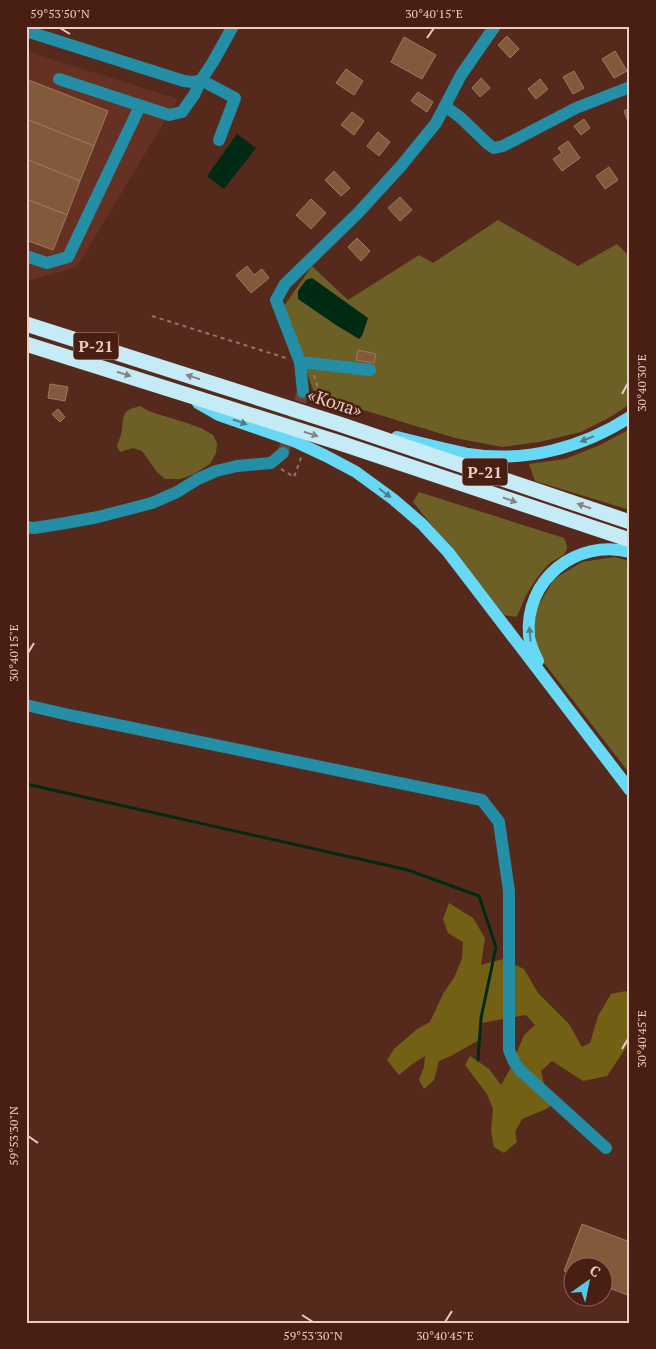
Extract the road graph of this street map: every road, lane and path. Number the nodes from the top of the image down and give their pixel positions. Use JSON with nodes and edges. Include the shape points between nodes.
{"nodes":[{"id":1,"x":233,"y":26,"type":"edge"},
{"id":2,"x":496,"y":26,"type":"edge"},
{"id":3,"x":26,"y":31,"type":"edge"},
{"id":4,"x":59,"y":79,"type":"dead end"},
{"id":5,"x":201,"y":80,"type":"junction"},
{"id":6,"x":630,"y":87,"type":"edge"},
{"id":7,"x":140,"y":106,"type":"junction"},
{"id":8,"x":445,"y":106,"type":"junction"},
{"id":9,"x":219,"y":140,"type":"dead end"},
{"id":10,"x":26,"y":256,"type":"edge"},
{"id":11,"x":152,"y":316,"type":"dead end"},
{"id":12,"x":26,"y":324,"type":"edge"},
{"id":13,"x":26,"y":345,"type":"edge"},
{"id":14,"x":305,"y":363,"type":"junction"},
{"id":15,"x":370,"y":370,"type":"dead end"},
{"id":16,"x":181,"y":392,"type":"junction"},
{"id":17,"x":303,"y":392,"type":"tunnel mouth"},
{"id":18,"x":323,"y":404,"type":"dead end"},
{"id":19,"x":630,"y":417,"type":"edge"},
{"id":20,"x":339,"y":424,"type":"junction"},
{"id":21,"x":283,"y":453,"type":"tunnel mouth"},
{"id":22,"x":300,"y":461,"type":"dead end"},
{"id":23,"x":270,"y":463,"type":"junction"},
{"id":24,"x":630,"y":522,"type":"edge"},
{"id":25,"x":26,"y":527,"type":"edge"},
{"id":26,"x":630,"y":540,"type":"edge"},
{"id":27,"x":630,"y":552,"type":"edge"},
{"id":28,"x":546,"y":679,"type":"junction"},
{"id":29,"x":26,"y":705,"type":"edge"},
{"id":30,"x":630,"y":790,"type":"edge"},
{"id":31,"x":606,"y":1148,"type":"dead end"}],
"edges":[{"from":1,"to":5,"type":"street"},
{"from":2,"to":8,"type":"street"},
{"from":3,"to":5,"type":"street","via":[[184,81]]},
{"from":4,"to":7,"type":"street"},
{"from":5,"to":7,"type":"street","via":[[182,112],[169,115]]},
{"from":5,"to":9,"type":"street","via":[[235,98]]},
{"from":6,"to":8,"type":"street","via":[[576,108],[494,148]]},
{"from":7,"to":10,"type":"street","via":[[68,256],[47,264]]},
{"from":8,"to":14,"type":"street","via":[[436,123],[400,166],[285,284],[276,300]]},
{"from":11,"to":14,"type":"path"},
{"from":20,"to":12,"type":"highway","name":"«Кола»","number":"Р-21","one_way":true},
{"from":13,"to":16,"type":"highway","name":"«Кола»","number":"Р-21","one_way":true},
{"from":14,"to":15,"type":"street"},
{"from":14,"to":17,"type":"street"},
{"from":14,"to":18,"type":"path"},
{"from":16,"to":26,"type":"highway","name":"«Кола»","number":"Р-21","one_way":true},
{"from":16,"to":28,"type":"main road","one_way":true,"via":[[220,415],[326,456],[356,472],[393,499],[448,552]]},
{"from":19,"to":20,"type":"main road","one_way":true,"via":[[575,444],[514,457],[470,454]]},
{"from":24,"to":20,"type":"highway","name":"«Кола»","number":"Р-21","one_way":true},
{"from":21,"to":23,"type":"street"},
{"from":22,"to":23,"type":"path","via":[[294,477]]},
{"from":23,"to":25,"type":"street","via":[[216,471],[152,503],[98,517]]},
{"from":28,"to":27,"type":"main road","one_way":true,"via":[[529,636],[530,612],[538,590],[556,568],[575,556],[606,549]]},
{"from":28,"to":30,"type":"main road"},
{"from":29,"to":31,"type":"street","via":[[482,800],[499,822],[509,891],[509,1050],[520,1070]]}]}
